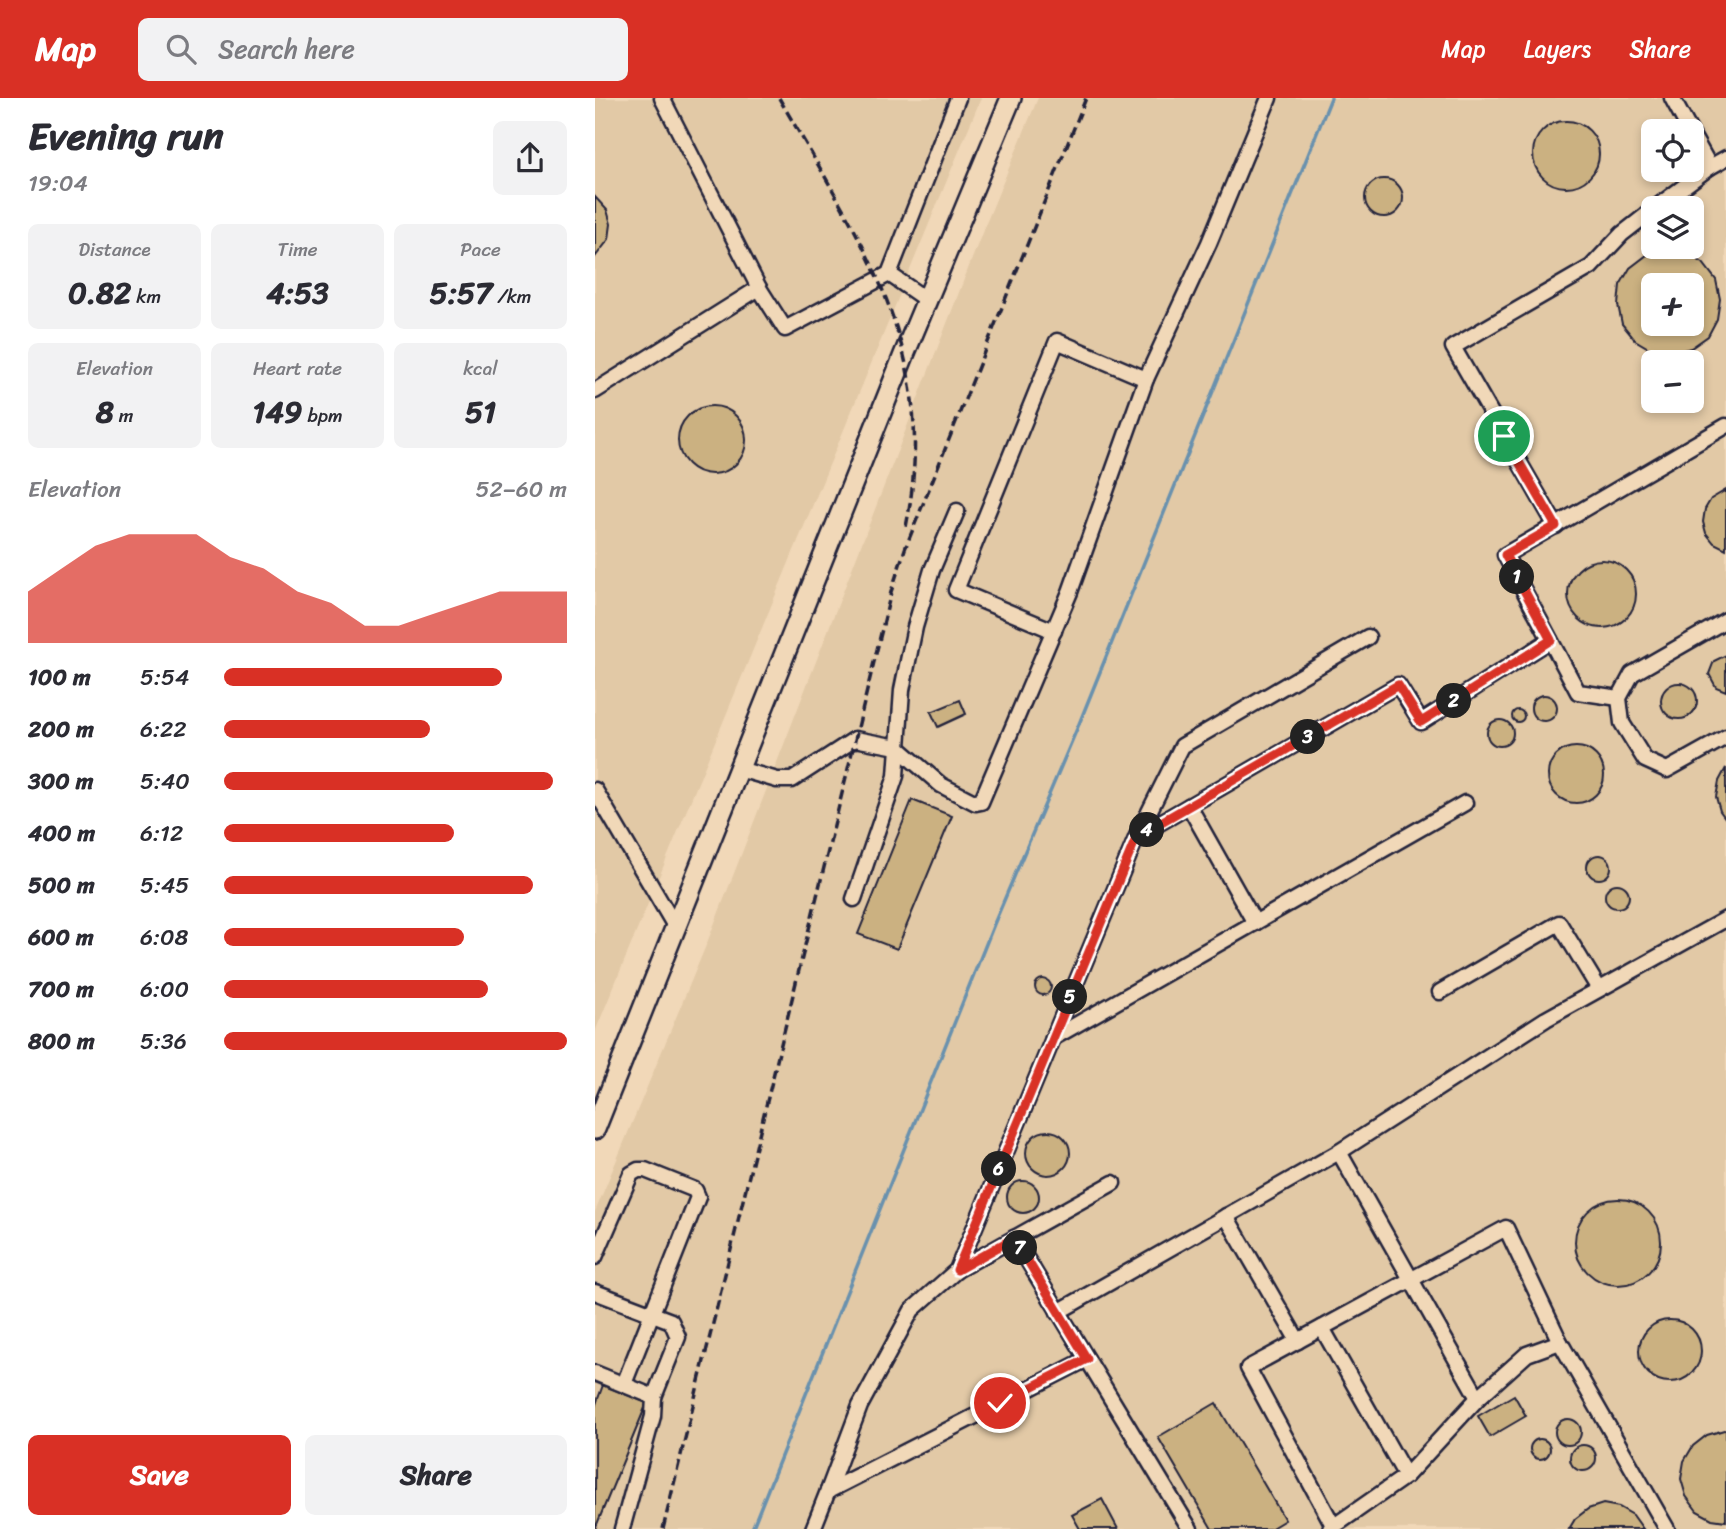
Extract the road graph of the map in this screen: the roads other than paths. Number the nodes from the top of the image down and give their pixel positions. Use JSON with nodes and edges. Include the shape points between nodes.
{"nodes":[{"id":1,"x":662,"y":98,"type":"edge"},
{"id":2,"x":958,"y":98,"type":"edge"},
{"id":3,"x":1011,"y":98,"type":"edge"},
{"id":4,"x":1269,"y":98,"type":"edge"},
{"id":5,"x":1672,"y":98,"type":"edge"},
{"id":6,"x":1683,"y":119,"type":"edge"},
{"id":7,"x":1704,"y":156,"type":"edge"},
{"id":8,"x":1726,"y":158,"type":"edge"},
{"id":9,"x":1710,"y":167,"type":"junction"},
{"id":10,"x":1672,"y":196,"type":"edge"},
{"id":11,"x":1641,"y":220,"type":"edge"},
{"id":12,"x":889,"y":274,"type":"junction"},
{"id":13,"x":759,"y":288,"type":"junction"},
{"id":14,"x":928,"y":301,"type":"junction"},
{"id":15,"x":1146,"y":379,"type":"junction"},
{"id":16,"x":595,"y":391,"type":"edge"},
{"id":17,"x":1726,"y":426,"type":"edge"},
{"id":18,"x":957,"y":511,"type":"dead end"},
{"id":19,"x":1556,"y":526,"type":"junction"},
{"id":20,"x":1726,"y":620,"type":"edge"},
{"id":21,"x":1054,"y":631,"type":"junction"},
{"id":22,"x":1368,"y":637,"type":"dead end"},
{"id":23,"x":1551,"y":640,"type":"junction"},
{"id":24,"x":1619,"y":698,"type":"junction"},
{"id":25,"x":1726,"y":737,"type":"edge"},
{"id":26,"x":897,"y":747,"type":"junction"},
{"id":27,"x":739,"y":769,"type":"junction"},
{"id":28,"x":595,"y":790,"type":"edge"},
{"id":29,"x":1465,"y":803,"type":"dead end"},
{"id":30,"x":1189,"y":806,"type":"junction"},
{"id":31,"x":1137,"y":836,"type":"junction"},
{"id":32,"x":854,"y":899,"type":"dead end"},
{"id":33,"x":1726,"y":919,"type":"edge"},
{"id":34,"x":1255,"y":923,"type":"junction"},
{"id":35,"x":676,"y":928,"type":"junction"},
{"id":36,"x":1599,"y":989,"type":"junction"},
{"id":37,"x":1440,"y":992,"type":"dead end"},
{"id":38,"x":1053,"y":1038,"type":"junction"},
{"id":39,"x":595,"y":1129,"type":"edge"},
{"id":40,"x":1339,"y":1152,"type":"junction"},
{"id":41,"x":1113,"y":1183,"type":"dead end"},
{"id":42,"x":1226,"y":1216,"type":"junction"},
{"id":43,"x":1014,"y":1238,"type":"junction"},
{"id":44,"x":595,"y":1256,"type":"edge"},
{"id":45,"x":957,"y":1270,"type":"junction"},
{"id":46,"x":1411,"y":1279,"type":"junction"},
{"id":47,"x":595,"y":1292,"type":"edge"},
{"id":48,"x":1058,"y":1312,"type":"junction"},
{"id":49,"x":650,"y":1313,"type":"junction"},
{"id":50,"x":1322,"y":1328,"type":"junction"},
{"id":51,"x":1298,"y":1341,"type":"junction"},
{"id":52,"x":1560,"y":1342,"type":"junction"},
{"id":53,"x":1087,"y":1359,"type":"junction"},
{"id":54,"x":595,"y":1373,"type":"edge"},
{"id":55,"x":624,"y":1384,"type":"junction"},
{"id":56,"x":654,"y":1397,"type":"junction"},
{"id":57,"x":1478,"y":1398,"type":"junction"},
{"id":58,"x":1406,"y":1476,"type":"junction"},
{"id":59,"x":828,"y":1491,"type":"junction"},
{"id":60,"x":1332,"y":1528,"type":"edge"},
{"id":61,"x":622,"y":1529,"type":"edge"},
{"id":62,"x":813,"y":1529,"type":"edge"},
{"id":63,"x":1190,"y":1529,"type":"edge"},
{"id":64,"x":1667,"y":1529,"type":"edge"}],
"edges":[{"from":1,"to":13,"type":"street"},
{"from":2,"to":12,"type":"street"},
{"from":3,"to":14,"type":"main road"},
{"from":4,"to":15,"type":"street"},
{"from":5,"to":6,"type":"street"},
{"from":7,"to":9,"type":"street"},
{"from":8,"to":9,"type":"street"},
{"from":9,"to":10,"type":"street"},
{"from":11,"to":19,"type":"street","via":[[1591,267],[1453,347]]},
{"from":12,"to":13,"type":"street","via":[[785,329]]},
{"from":12,"to":14,"type":"street"},
{"from":13,"to":16,"type":"street"},
{"from":14,"to":27,"type":"main road"},
{"from":15,"to":21,"type":"street"},
{"from":15,"to":21,"type":"street","via":[[1057,341],[956,590]]},
{"from":17,"to":19,"type":"street"},
{"from":18,"to":26,"type":"street","via":[[915,626]]},
{"from":19,"to":23,"type":"street","via":[[1505,555]]},
{"from":20,"to":24,"type":"street","via":[[1632,674]]},
{"from":21,"to":26,"type":"street","via":[[981,802],[950,791]]},
{"from":22,"to":31,"type":"street","via":[[1182,746]]},
{"from":23,"to":24,"type":"street","via":[[1578,692]]},
{"from":23,"to":30,"type":"street","via":[[1421,722],[1398,685]]},
{"from":24,"to":25,"type":"street","via":[[1622,723],[1645,760],[1667,770]]},
{"from":26,"to":27,"type":"street","via":[[855,739],[792,780]]},
{"from":26,"to":32,"type":"street","via":[[896,776]]},
{"from":27,"to":35,"type":"main road"},
{"from":28,"to":35,"type":"street"},
{"from":29,"to":34,"type":"street"},
{"from":30,"to":31,"type":"street"},
{"from":30,"to":34,"type":"street"},
{"from":31,"to":38,"type":"street"},
{"from":33,"to":36,"type":"street"},
{"from":34,"to":38,"type":"street"},
{"from":35,"to":39,"type":"main road"},
{"from":36,"to":37,"type":"street","via":[[1559,923]]},
{"from":36,"to":40,"type":"street"},
{"from":38,"to":45,"type":"street"},
{"from":40,"to":42,"type":"street"},
{"from":40,"to":46,"type":"street"},
{"from":41,"to":43,"type":"street"},
{"from":42,"to":48,"type":"street"},
{"from":42,"to":51,"type":"street"},
{"from":43,"to":45,"type":"street"},
{"from":43,"to":48,"type":"street"},
{"from":44,"to":49,"type":"street","via":[[631,1174],[638,1170],[695,1190],[698,1196]]},
{"from":45,"to":59,"type":"street","via":[[912,1310],[860,1406]]},
{"from":46,"to":50,"type":"street"},
{"from":46,"to":52,"type":"street","via":[[1506,1228]]},
{"from":46,"to":57,"type":"street"},
{"from":47,"to":49,"type":"street"},
{"from":48,"to":53,"type":"street"},
{"from":49,"to":55,"type":"street"},
{"from":49,"to":56,"type":"street","via":[[671,1321],[678,1337]]},
{"from":50,"to":51,"type":"street"},
{"from":50,"to":58,"type":"street"},
{"from":51,"to":60,"type":"street","via":[[1248,1368]]},
{"from":52,"to":57,"type":"street","via":[[1528,1354]]},
{"from":52,"to":64,"type":"street"},
{"from":53,"to":59,"type":"street"},
{"from":53,"to":63,"type":"street"},
{"from":54,"to":55,"type":"street"},
{"from":55,"to":56,"type":"street"},
{"from":56,"to":61,"type":"street","via":[[653,1416]]},
{"from":57,"to":58,"type":"street"},
{"from":58,"to":60,"type":"street"},
{"from":59,"to":62,"type":"street"}]}
